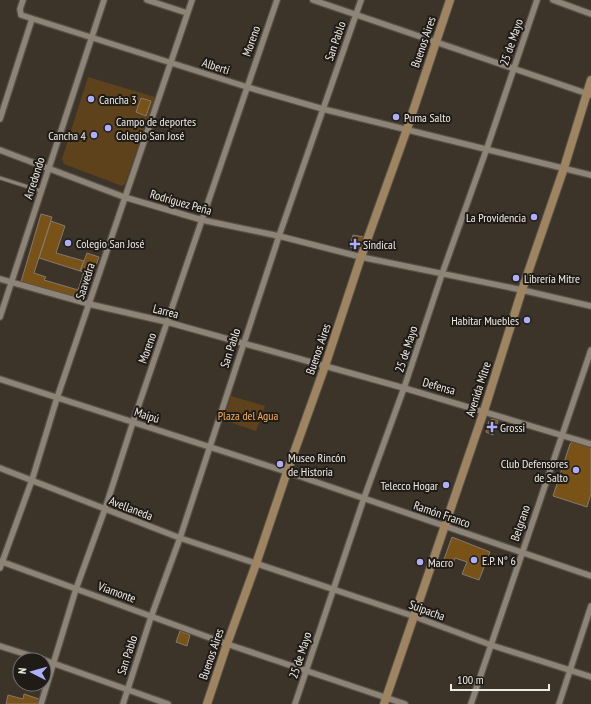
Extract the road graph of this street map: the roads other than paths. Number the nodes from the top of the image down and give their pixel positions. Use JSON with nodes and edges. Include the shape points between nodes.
{"nodes":[{"id":1,"x":23,"y":0,"type":"edge"},
{"id":2,"x":104,"y":0,"type":"edge"},
{"id":3,"x":147,"y":0,"type":"edge"},
{"id":4,"x":192,"y":0,"type":"edge"},
{"id":5,"x":277,"y":0,"type":"edge"},
{"id":6,"x":313,"y":0,"type":"edge"},
{"id":7,"x":360,"y":0,"type":"edge"},
{"id":8,"x":450,"y":0,"type":"edge"},
{"id":9,"x":537,"y":0,"type":"edge"},
{"id":10,"x":553,"y":0,"type":"edge"},
{"id":11,"x":187,"y":13,"type":"junction"},
{"id":12,"x":591,"y":14,"type":"edge"},
{"id":13,"x":355,"y":15,"type":"junction"},
{"id":14,"x":32,"y":18,"type":"junction"},
{"id":15,"x":92,"y":38,"type":"junction"},
{"id":16,"x":435,"y":41,"type":"junction"},
{"id":17,"x":170,"y":63,"type":"junction"},
{"id":18,"x":514,"y":68,"type":"junction"},
{"id":19,"x":591,"y":80,"type":"edge"},
{"id":20,"x":247,"y":87,"type":"junction"},
{"id":21,"x":589,"y":94,"type":"edge"},
{"id":22,"x":323,"y":109,"type":"junction"},
{"id":23,"x":0,"y":120,"type":"edge"},
{"id":24,"x":407,"y":129,"type":"junction"},
{"id":25,"x":487,"y":148,"type":"junction"},
{"id":26,"x":0,"y":150,"type":"edge"},
{"id":27,"x":48,"y":168,"type":"junction"},
{"id":28,"x":564,"y":168,"type":"junction"},
{"id":29,"x":591,"y":174,"type":"edge"},
{"id":30,"x":0,"y":178,"type":"edge"},
{"id":31,"x":41,"y":191,"type":"junction"},
{"id":32,"x":124,"y":197,"type":"junction"},
{"id":33,"x":202,"y":220,"type":"junction"},
{"id":34,"x":279,"y":236,"type":"junction"},
{"id":35,"x":361,"y":257,"type":"junction"},
{"id":36,"x":442,"y":274,"type":"junction"},
{"id":37,"x":0,"y":279,"type":"edge"},
{"id":38,"x":12,"y":282,"type":"junction"},
{"id":39,"x":522,"y":290,"type":"junction"},
{"id":40,"x":89,"y":304,"type":"junction"},
{"id":41,"x":591,"y":306,"type":"edge"},
{"id":42,"x":0,"y":317,"type":"edge"},
{"id":43,"x":168,"y":322,"type":"junction"},
{"id":44,"x":243,"y":343,"type":"junction"},
{"id":45,"x":591,"y":350,"type":"edge"},
{"id":46,"x":325,"y":366,"type":"junction"},
{"id":47,"x":0,"y":379,"type":"edge"},
{"id":48,"x":404,"y":388,"type":"junction"},
{"id":49,"x":57,"y":398,"type":"junction"},
{"id":50,"x":484,"y":411,"type":"junction"},
{"id":51,"x":133,"y":422,"type":"junction"},
{"id":52,"x":562,"y":436,"type":"junction"},
{"id":53,"x":591,"y":444,"type":"edge"},
{"id":54,"x":209,"y":447,"type":"junction"},
{"id":55,"x":0,"y":468,"type":"edge"},
{"id":56,"x":287,"y":472,"type":"junction"},
{"id":57,"x":32,"y":480,"type":"junction"},
{"id":58,"x":364,"y":498,"type":"junction"},
{"id":59,"x":105,"y":510,"type":"junction"},
{"id":60,"x":444,"y":526,"type":"junction"},
{"id":61,"x":180,"y":538,"type":"junction"},
{"id":62,"x":522,"y":552,"type":"junction"},
{"id":63,"x":1,"y":564,"type":"edge"},
{"id":64,"x":256,"y":564,"type":"junction"},
{"id":65,"x":591,"y":576,"type":"edge"},
{"id":66,"x":76,"y":589,"type":"junction"},
{"id":67,"x":333,"y":590,"type":"junction"},
{"id":68,"x":591,"y":606,"type":"edge"},
{"id":69,"x":151,"y":616,"type":"junction"},
{"id":70,"x":413,"y":616,"type":"junction"},
{"id":71,"x":227,"y":644,"type":"junction"},
{"id":72,"x":491,"y":645,"type":"junction"},
{"id":73,"x":0,"y":646,"type":"edge"},
{"id":74,"x":19,"y":652,"type":"edge"},
{"id":75,"x":54,"y":663,"type":"junction"},
{"id":76,"x":307,"y":670,"type":"junction"},
{"id":77,"x":570,"y":670,"type":"junction"},
{"id":78,"x":591,"y":677,"type":"edge"},
{"id":79,"x":128,"y":690,"type":"junction"},
{"id":80,"x":385,"y":700,"type":"edge"},
{"id":81,"x":41,"y":704,"type":"edge"},
{"id":82,"x":123,"y":704,"type":"edge"},
{"id":83,"x":168,"y":704,"type":"edge"},
{"id":84,"x":207,"y":704,"type":"edge"},
{"id":85,"x":295,"y":704,"type":"edge"},
{"id":86,"x":405,"y":704,"type":"edge"},
{"id":87,"x":471,"y":704,"type":"edge"},
{"id":88,"x":559,"y":704,"type":"edge"}],
"edges":[{"from":1,"to":14,"type":"street","name":"Alberti","via":[[21,15]]},
{"from":2,"to":15,"type":"street","name":"Arredondo"},
{"from":3,"to":11,"type":"street"},
{"from":4,"to":11,"type":"street","name":"Saavedra"},
{"from":5,"to":20,"type":"street","name":"Moreno"},
{"from":6,"to":13,"type":"street"},
{"from":7,"to":13,"type":"street","name":"San Pablo"},
{"from":8,"to":16,"type":"street","name":"Buenos Aires"},
{"from":9,"to":18,"type":"street","name":"25 de Mayo"},
{"from":10,"to":12,"type":"street"},
{"from":11,"to":17,"type":"street","name":"Saavedra"},
{"from":13,"to":16,"type":"street"},
{"from":13,"to":22,"type":"street","name":"San Pablo"},
{"from":14,"to":15,"type":"street","name":"Alberti"},
{"from":14,"to":23,"type":"street"},
{"from":15,"to":17,"type":"street","name":"Alberti"},
{"from":15,"to":27,"type":"street","name":"Arredondo"},
{"from":16,"to":18,"type":"street"},
{"from":16,"to":24,"type":"street","name":"Buenos Aires"},
{"from":17,"to":20,"type":"street","name":"Alberti"},
{"from":17,"to":32,"type":"street","name":"Saavedra"},
{"from":18,"to":21,"type":"street"},
{"from":18,"to":25,"type":"street","name":"25 de Mayo"},
{"from":19,"to":21,"type":"street","name":"Avenida Mitre"},
{"from":20,"to":22,"type":"street","name":"Alberti"},
{"from":20,"to":33,"type":"street","name":"Moreno"},
{"from":21,"to":28,"type":"street","name":"Avenida Mitre"},
{"from":22,"to":24,"type":"street","name":"Alberti"},
{"from":22,"to":34,"type":"street","name":"San Pablo"},
{"from":24,"to":25,"type":"street","name":"Alberti"},
{"from":24,"to":35,"type":"street","name":"Buenos Aires"},
{"from":25,"to":28,"type":"street","name":"Alberti"},
{"from":25,"to":36,"type":"street","name":"25 de Mayo"},
{"from":26,"to":27,"type":"street","name":"Rodríguez Peña"},
{"from":27,"to":31,"type":"street","name":"Arredondo"},
{"from":27,"to":32,"type":"street","name":"Rodríguez Peña"},
{"from":28,"to":29,"type":"street","name":"Alberti"},
{"from":28,"to":39,"type":"street","name":"Avenida Mitre"},
{"from":30,"to":31,"type":"lane"},
{"from":31,"to":38,"type":"street","name":"Arredondo"},
{"from":32,"to":33,"type":"street","name":"Rodríguez Peña"},
{"from":32,"to":40,"type":"street","name":"Saavedra"},
{"from":33,"to":34,"type":"street","name":"Rodríguez Peña"},
{"from":33,"to":43,"type":"street","name":"Moreno"},
{"from":34,"to":35,"type":"street","name":"Rodríguez Peña"},
{"from":34,"to":44,"type":"street","name":"San Pablo"},
{"from":35,"to":36,"type":"street","name":"Rodríguez Peña"},
{"from":35,"to":46,"type":"street","name":"Buenos Aires"},
{"from":36,"to":39,"type":"street","name":"Rodríguez Peña"},
{"from":36,"to":48,"type":"street","name":"25 de Mayo"},
{"from":37,"to":38,"type":"street","name":"Larrea"},
{"from":38,"to":40,"type":"street","name":"Larrea"},
{"from":38,"to":42,"type":"street","name":"Arredondo"},
{"from":39,"to":41,"type":"street","name":"Rodríguez Peña"},
{"from":39,"to":50,"type":"street","name":"Avenida Mitre"},
{"from":40,"to":43,"type":"street","name":"Larrea"},
{"from":40,"to":49,"type":"street","name":"Saavedra"},
{"from":43,"to":44,"type":"street","name":"Larrea"},
{"from":43,"to":51,"type":"street","name":"Moreno"},
{"from":44,"to":46,"type":"street","name":"Larrea"},
{"from":44,"to":54,"type":"street","name":"San Pablo"},
{"from":45,"to":52,"type":"street","name":"Belgrano"},
{"from":46,"to":48,"type":"street","name":"Defensa"},
{"from":46,"to":56,"type":"street","name":"Buenos Aires"},
{"from":47,"to":49,"type":"street","name":"Maipú"},
{"from":48,"to":50,"type":"street","name":"Defensa"},
{"from":48,"to":58,"type":"street","name":"25 de Mayo"},
{"from":49,"to":51,"type":"street","name":"Maipú"},
{"from":49,"to":57,"type":"street","name":"Saavedra"},
{"from":50,"to":52,"type":"street","name":"Defensa"},
{"from":50,"to":60,"type":"street","name":"Avenida Mitre"},
{"from":51,"to":54,"type":"street","name":"Maipú"},
{"from":51,"to":59,"type":"street","name":"Moreno"},
{"from":52,"to":53,"type":"street","name":"Defensa"},
{"from":52,"to":62,"type":"street","name":"Belgrano"},
{"from":54,"to":56,"type":"street","name":"Maipú"},
{"from":54,"to":61,"type":"street","name":"San Pablo"},
{"from":55,"to":57,"type":"street","name":"Avellaneda"},
{"from":56,"to":58,"type":"street","name":"Ramón Franco"},
{"from":56,"to":64,"type":"street","name":"Buenos Aires"},
{"from":57,"to":59,"type":"street","name":"Avellaneda"},
{"from":57,"to":63,"type":"street","name":"Saavedra"},
{"from":58,"to":60,"type":"street","name":"Ramón Franco"},
{"from":58,"to":67,"type":"street","name":"25 de Mayo"},
{"from":59,"to":61,"type":"street","name":"Avellaneda"},
{"from":59,"to":66,"type":"street","name":"Moreno"},
{"from":60,"to":62,"type":"street","name":"Ramón Franco"},
{"from":60,"to":70,"type":"street","name":"Avenida Mitre"},
{"from":61,"to":64,"type":"street","name":"Avellaneda"},
{"from":61,"to":69,"type":"street","name":"San Pablo"},
{"from":62,"to":65,"type":"street","name":"Ramón Franco"},
{"from":62,"to":72,"type":"street","name":"Belgrano"},
{"from":63,"to":66,"type":"street","name":"Viamonte"},
{"from":64,"to":67,"type":"street","name":"Suipacha"},
{"from":64,"to":71,"type":"street","name":"Buenos Aires"},
{"from":66,"to":69,"type":"street","name":"Viamonte"},
{"from":66,"to":75,"type":"street","name":"Moreno"},
{"from":67,"to":70,"type":"street","name":"Suipacha"},
{"from":67,"to":76,"type":"street","name":"25 de Mayo"},
{"from":68,"to":77,"type":"street"},
{"from":69,"to":71,"type":"street","name":"Viamonte"},
{"from":69,"to":79,"type":"street","name":"San Pablo"},
{"from":70,"to":72,"type":"street","name":"Suipacha"},
{"from":70,"to":80,"type":"street","name":"Avenida Mitre"},
{"from":71,"to":76,"type":"street","name":"Viamonte"},
{"from":71,"to":84,"type":"street","name":"Buenos Aires"},
{"from":72,"to":77,"type":"street","name":"Suipacha"},
{"from":72,"to":87,"type":"street","name":"Belgrano"},
{"from":73,"to":74,"type":"street"},
{"from":75,"to":79,"type":"street"},
{"from":75,"to":81,"type":"street","name":"Moreno"},
{"from":76,"to":80,"type":"street","name":"Viamonte"},
{"from":76,"to":85,"type":"street","name":"25 de Mayo"},
{"from":77,"to":78,"type":"street","name":"Suipacha"},
{"from":77,"to":88,"type":"street"},
{"from":79,"to":82,"type":"street","name":"San Pablo"},
{"from":79,"to":83,"type":"street"},
{"from":80,"to":86,"type":"street","name":"Viamonte"}]}
